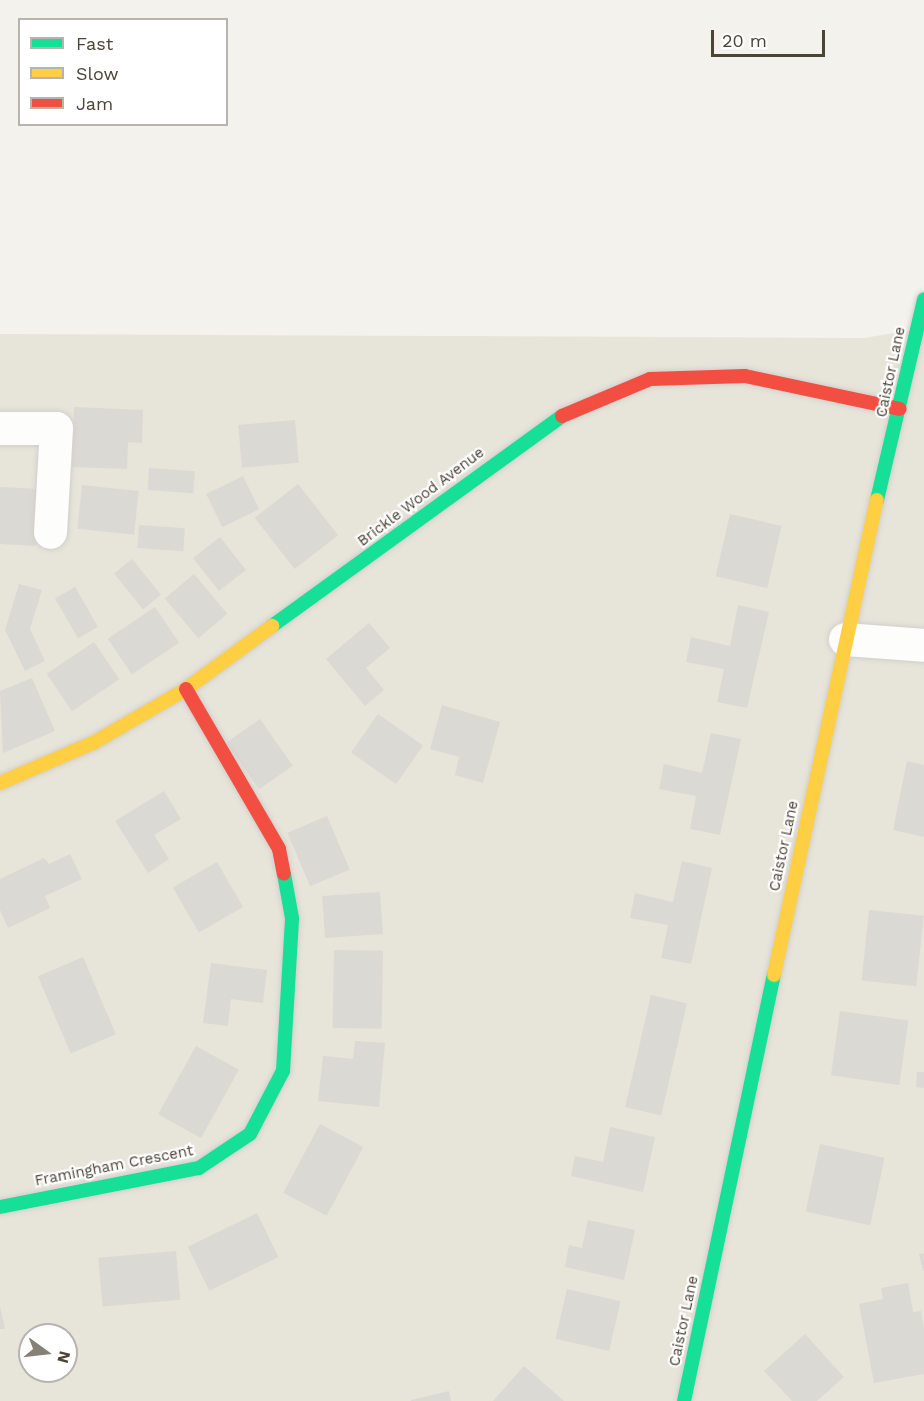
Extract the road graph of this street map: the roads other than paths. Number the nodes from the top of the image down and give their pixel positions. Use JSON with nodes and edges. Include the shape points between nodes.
{"nodes":[{"id":1,"x":924,"y":299,"type":"edge"},
{"id":2,"x":900,"y":409,"type":"junction"},
{"id":3,"x":0,"y":428,"type":"edge"},
{"id":4,"x":50,"y":532,"type":"dead end"},
{"id":5,"x":845,"y":639,"type":"junction"},
{"id":6,"x":924,"y":645,"type":"edge"},
{"id":7,"x":186,"y":689,"type":"junction"},
{"id":8,"x":0,"y":783,"type":"edge"},
{"id":9,"x":0,"y":1207,"type":"edge"},
{"id":10,"x":684,"y":1401,"type":"edge"}],
"edges":[{"from":1,"to":2,"type":"street","name":"Caistor Lane"},
{"from":2,"to":5,"type":"street","name":"Caistor Lane"},
{"from":2,"to":7,"type":"street","name":"Brickle Wood Avenue","via":[[745,376],[650,378],[561,416]]},
{"from":3,"to":4,"type":"street","via":[[56,428]]},
{"from":5,"to":6,"type":"street"},
{"from":5,"to":10,"type":"street","name":"Caistor Lane"},
{"from":7,"to":8,"type":"street","name":"Brickle Wood Avenue","via":[[95,742]]},
{"from":7,"to":9,"type":"street","name":"Framingham Crescent","via":[[279,849],[292,918],[283,1071],[250,1134],[199,1168]]}]}
